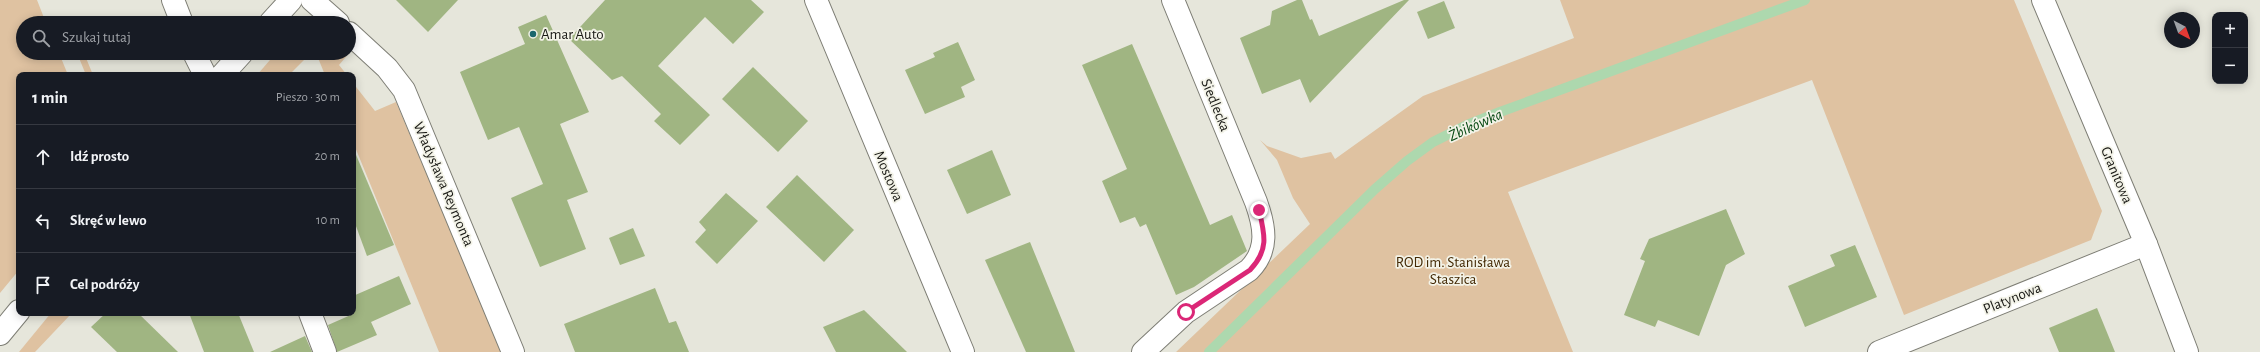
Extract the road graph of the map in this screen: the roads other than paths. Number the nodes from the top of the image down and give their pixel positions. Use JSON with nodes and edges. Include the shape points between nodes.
{"nodes":[{"id":1,"x":173,"y":0,"type":"edge"},
{"id":2,"x":291,"y":0,"type":"edge"},
{"id":3,"x":312,"y":0,"type":"edge"},
{"id":4,"x":816,"y":0,"type":"edge"},
{"id":5,"x":2043,"y":0,"type":"edge"},
{"id":6,"x":1180,"y":4,"type":"edge"},
{"id":7,"x":179,"y":16,"type":"edge"},
{"id":8,"x":276,"y":16,"type":"edge"},
{"id":9,"x":330,"y":16,"type":"edge"},
{"id":10,"x":356,"y":39,"type":"edge"},
{"id":11,"x":198,"y":60,"type":"edge"},
{"id":12,"x":236,"y":60,"type":"edge"},
{"id":13,"x":204,"y":72,"type":"edge"},
{"id":14,"x":225,"y":72,"type":"edge"},
{"id":15,"x":2146,"y":244,"type":"junction"},
{"id":16,"x":16,"y":315,"type":"edge"},
{"id":17,"x":311,"y":316,"type":"edge"},
{"id":18,"x":0,"y":334,"type":"edge"},
{"id":19,"x":325,"y":352,"type":"edge"},
{"id":20,"x":513,"y":352,"type":"edge"},
{"id":21,"x":962,"y":352,"type":"edge"},
{"id":22,"x":1143,"y":352,"type":"edge"},
{"id":23,"x":1879,"y":352,"type":"edge"},
{"id":24,"x":2186,"y":352,"type":"edge"}],
"edges":[{"from":1,"to":7,"type":"street"},
{"from":2,"to":8,"type":"street"},
{"from":3,"to":9,"type":"street"},
{"from":4,"to":21,"type":"street","name":"Mostowa"},
{"from":5,"to":15,"type":"street","name":"Granitowa"},
{"from":6,"to":22,"type":"street","name":"Siedlecka","via":[[1259,210],[1265,235],[1263,251],[1250,270],[1186,312]]},
{"from":10,"to":20,"type":"street","name":"Władysława Reymonta","via":[[387,68],[404,90]]},
{"from":11,"to":13,"type":"street"},
{"from":12,"to":14,"type":"street"},
{"from":15,"to":23,"type":"street","name":"Platynowa"},
{"from":15,"to":24,"type":"street","name":"Granitowa"},
{"from":16,"to":18,"type":"street"},
{"from":17,"to":19,"type":"street"}]}
